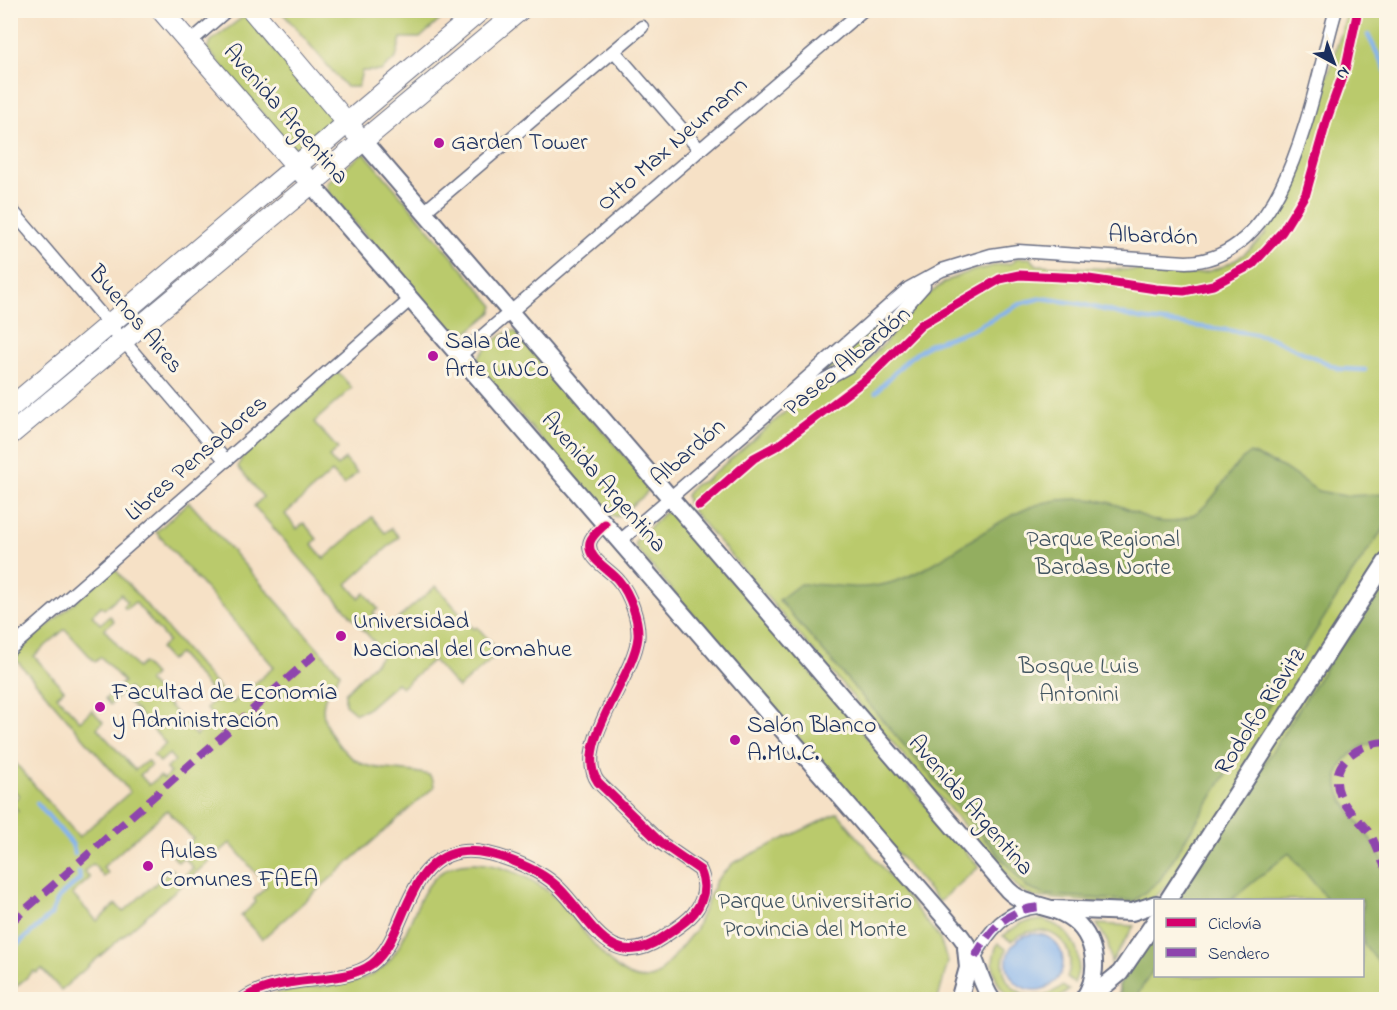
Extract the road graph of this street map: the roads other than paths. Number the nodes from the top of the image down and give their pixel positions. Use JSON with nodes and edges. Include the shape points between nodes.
{"nodes":[{"id":1,"x":161,"y":10,"type":"edge"},
{"id":2,"x":227,"y":10,"type":"edge"},
{"id":3,"x":252,"y":10,"type":"edge"},
{"id":4,"x":481,"y":10,"type":"edge"},
{"id":5,"x":520,"y":10,"type":"edge"},
{"id":6,"x":863,"y":10,"type":"edge"},
{"id":7,"x":1336,"y":10,"type":"edge"},
{"id":8,"x":642,"y":27,"type":"dead end"},
{"id":9,"x":189,"y":43,"type":"junction"},
{"id":10,"x":614,"y":51,"type":"junction"},
{"id":11,"x":348,"y":123,"type":"junction"},
{"id":12,"x":363,"y":141,"type":"junction"},
{"id":13,"x":700,"y":150,"type":"junction"},
{"id":14,"x":296,"y":166,"type":"junction"},
{"id":15,"x":311,"y":184,"type":"junction"},
{"id":16,"x":10,"y":208,"type":"edge"},
{"id":17,"x":424,"y":212,"type":"junction"},
{"id":18,"x":952,"y":266,"type":"junction"},
{"id":19,"x":411,"y":299,"type":"junction"},
{"id":20,"x":510,"y":312,"type":"junction"},
{"id":21,"x":110,"y":323,"type":"junction"},
{"id":22,"x":125,"y":340,"type":"junction"},
{"id":23,"x":459,"y":356,"type":"junction"},
{"id":24,"x":10,"y":408,"type":"edge"},
{"id":25,"x":759,"y":420,"type":"junction"},
{"id":26,"x":10,"y":435,"type":"edge"},
{"id":27,"x":226,"y":461,"type":"junction"},
{"id":28,"x":670,"y":498,"type":"junction"},
{"id":29,"x":605,"y":525,"type":"junction"},
{"id":30,"x":620,"y":541,"type":"junction"},
{"id":31,"x":1386,"y":562,"type":"edge"},
{"id":32,"x":10,"y":649,"type":"edge"},
{"id":33,"x":1172,"y":894,"type":"edge"},
{"id":34,"x":1154,"y":904,"type":"edge"},
{"id":35,"x":1046,"y":908,"type":"junction"},
{"id":36,"x":1154,"y":922,"type":"edge"},
{"id":37,"x":959,"y":934,"type":"junction"},
{"id":38,"x":975,"y":957,"type":"junction"},
{"id":39,"x":965,"y":982,"type":"junction"},
{"id":40,"x":242,"y":999,"type":"edge"},
{"id":41,"x":959,"y":999,"type":"edge"},
{"id":42,"x":992,"y":999,"type":"edge"},
{"id":43,"x":1083,"y":999,"type":"edge"},
{"id":44,"x":1087,"y":999,"type":"edge"}],
"edges":[{"from":1,"to":9,"type":"main road","name":"Avenida Argentina"},
{"from":2,"to":9,"type":"street"},
{"from":3,"to":11,"type":"main road","name":"Avenida Argentina"},
{"from":4,"to":11,"type":"main road"},
{"from":5,"to":12,"type":"main road"},
{"from":6,"to":13,"type":"street","name":"Otto Max Neumann"},
{"from":7,"to":18,"type":"street","name":"Albardón","via":[[1287,177],[1264,218],[1232,248],[1193,262],[1026,251],[991,255]]},
{"from":8,"to":10,"type":"street"},
{"from":9,"to":14,"type":"main road","name":"Avenida Argentina"},
{"from":10,"to":13,"type":"street"},
{"from":10,"to":17,"type":"street"},
{"from":11,"to":12,"type":"main road","name":"Avenida Argentina"},
{"from":11,"to":14,"type":"main road"},
{"from":12,"to":15,"type":"main road"},
{"from":12,"to":17,"type":"main road","name":"Avenida Argentina"},
{"from":13,"to":20,"type":"street","name":"Otto Max Neumann"},
{"from":14,"to":15,"type":"main road","name":"Avenida Argentina"},
{"from":14,"to":21,"type":"main road"},
{"from":15,"to":19,"type":"main road","name":"Avenida Argentina"},
{"from":15,"to":22,"type":"main road"},
{"from":16,"to":21,"type":"street","name":"Buenos Aires"},
{"from":17,"to":20,"type":"main road","name":"Avenida Argentina"},
{"from":18,"to":25,"type":"street","name":"Albardón","via":[[909,288]]},
{"from":18,"to":25,"type":"street","name":"Albardón","via":[[920,289],[848,367],[787,399]]},
{"from":19,"to":23,"type":"main road","name":"Avenida Argentina"},
{"from":19,"to":27,"type":"street","name":"Libres Pensadores"},
{"from":20,"to":23,"type":"street","name":"Otto Max Neumann"},
{"from":20,"to":28,"type":"main road","name":"Avenida Argentina"},
{"from":21,"to":22,"type":"street","name":"Buenos Aires"},
{"from":21,"to":24,"type":"main road"},
{"from":22,"to":26,"type":"main road"},
{"from":22,"to":27,"type":"street","name":"Buenos Aires"},
{"from":23,"to":29,"type":"main road","name":"Avenida Argentina"},
{"from":25,"to":28,"type":"street","name":"Albardón"},
{"from":27,"to":32,"type":"street","name":"Libres Pensadores"},
{"from":28,"to":30,"type":"street","name":"Albardón"},
{"from":28,"to":35,"type":"main road","name":"Avenida Argentina","via":[[1008,890],[1020,901]]},
{"from":29,"to":30,"type":"main road","name":"Avenida Argentina"},
{"from":29,"to":40,"type":"street","via":[[592,538],[591,550],[627,594],[638,638],[593,747],[591,770],[598,782],[661,843],[699,870],[704,889],[696,910],[656,942],[640,949],[623,949],[602,938],[559,887],[539,873],[491,854],[458,852],[436,862],[422,877],[373,963],[355,972],[261,988]]},
{"from":30,"to":37,"type":"main road","name":"Avenida Argentina"},
{"from":31,"to":33,"type":"main road","name":"Rodolfo Riavitz"},
{"from":34,"to":35,"type":"main road","via":[[1132,912]]},
{"from":35,"to":38,"type":"street","via":[[1020,911],[1003,919]]},
{"from":35,"to":43,"type":"main road","via":[[1068,916],[1092,946],[1093,978]]},
{"from":36,"to":44,"type":"main road","via":[[1120,973]]},
{"from":37,"to":38,"type":"main road","name":"Avenida Argentina"},
{"from":37,"to":39,"type":"main road","via":[[967,954]]},
{"from":38,"to":39,"type":"main road"},
{"from":38,"to":42,"type":"main road","name":"Avenida Argentina"},
{"from":39,"to":41,"type":"main road"}]}
